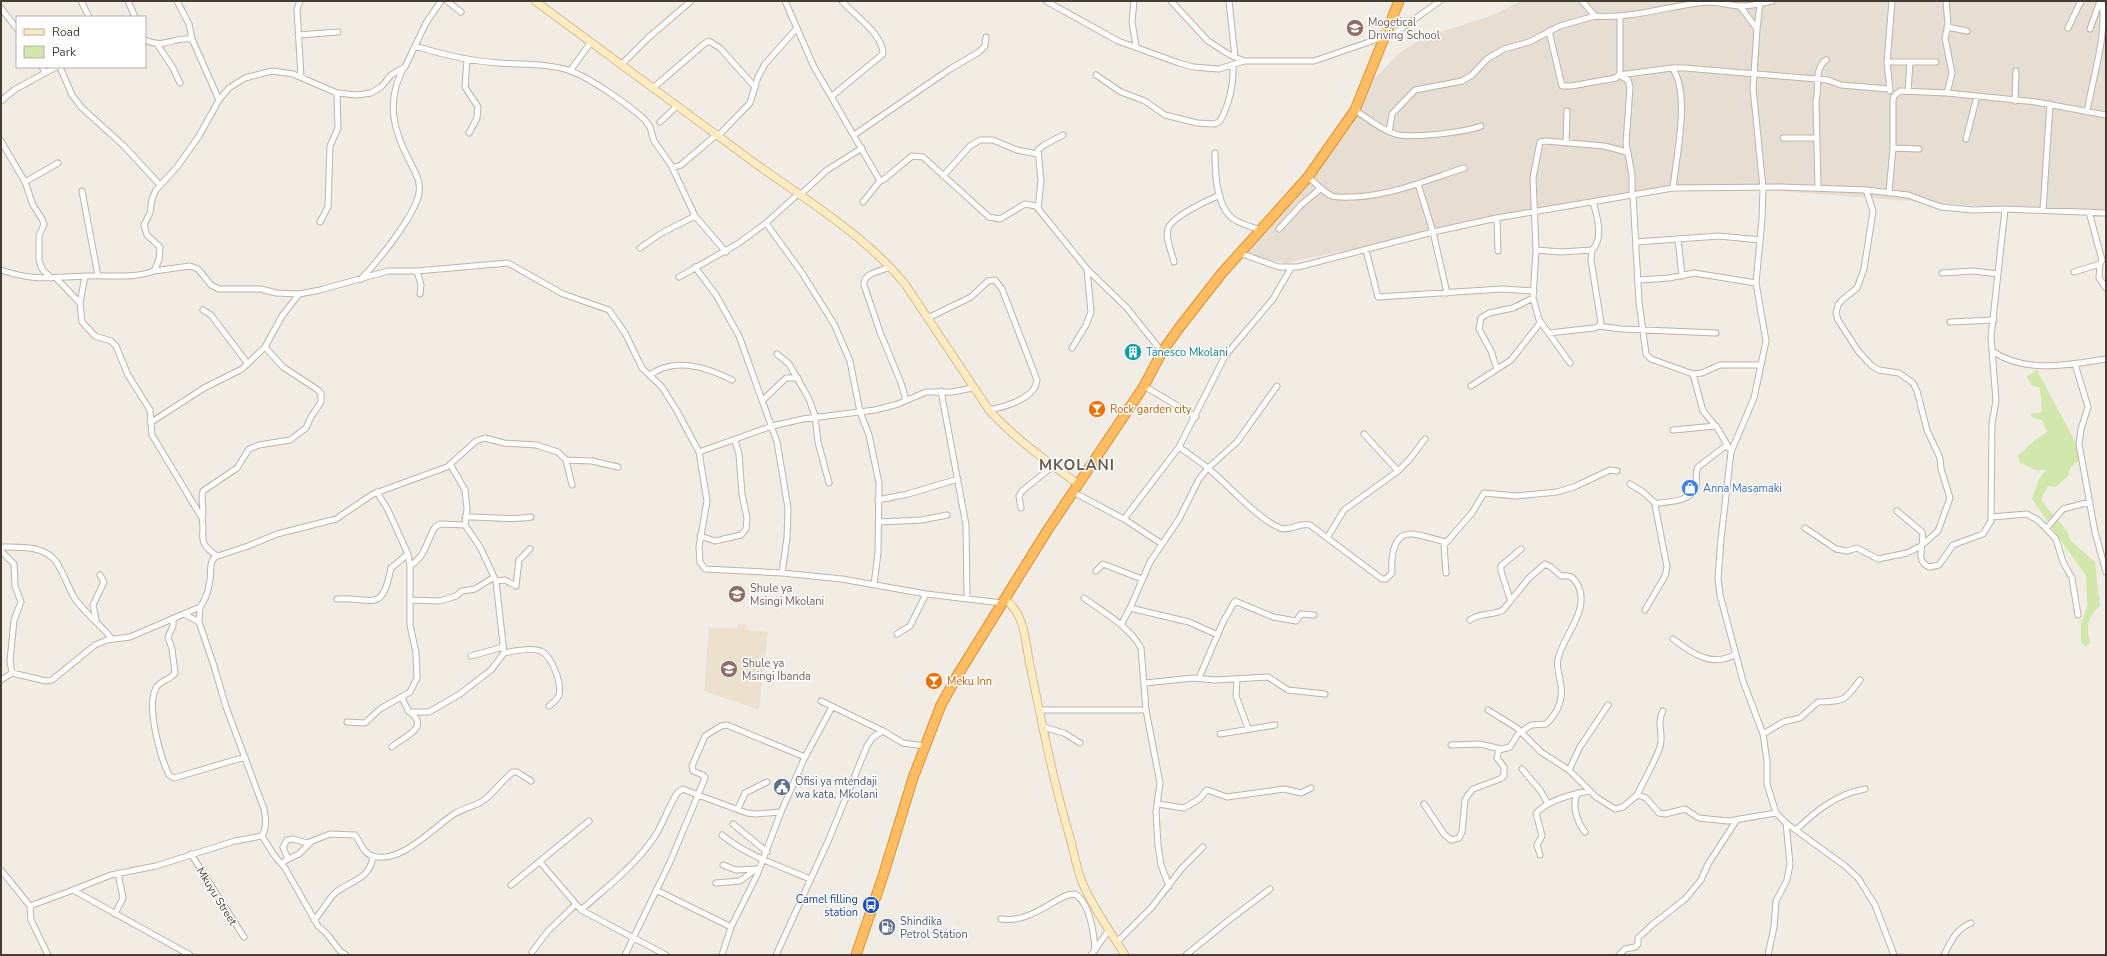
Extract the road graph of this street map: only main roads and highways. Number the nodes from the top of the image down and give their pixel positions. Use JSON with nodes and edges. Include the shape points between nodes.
{"nodes":[{"id":1,"x":1400,"y":1,"type":"edge"},
{"id":2,"x":856,"y":955,"type":"edge"}],
"edges":[{"from":1,"to":2,"type":"highway","via":[[1354,110],[1308,176],[1198,302],[1162,352],[1144,386],[1075,488],[956,676],[924,746]]}]}
